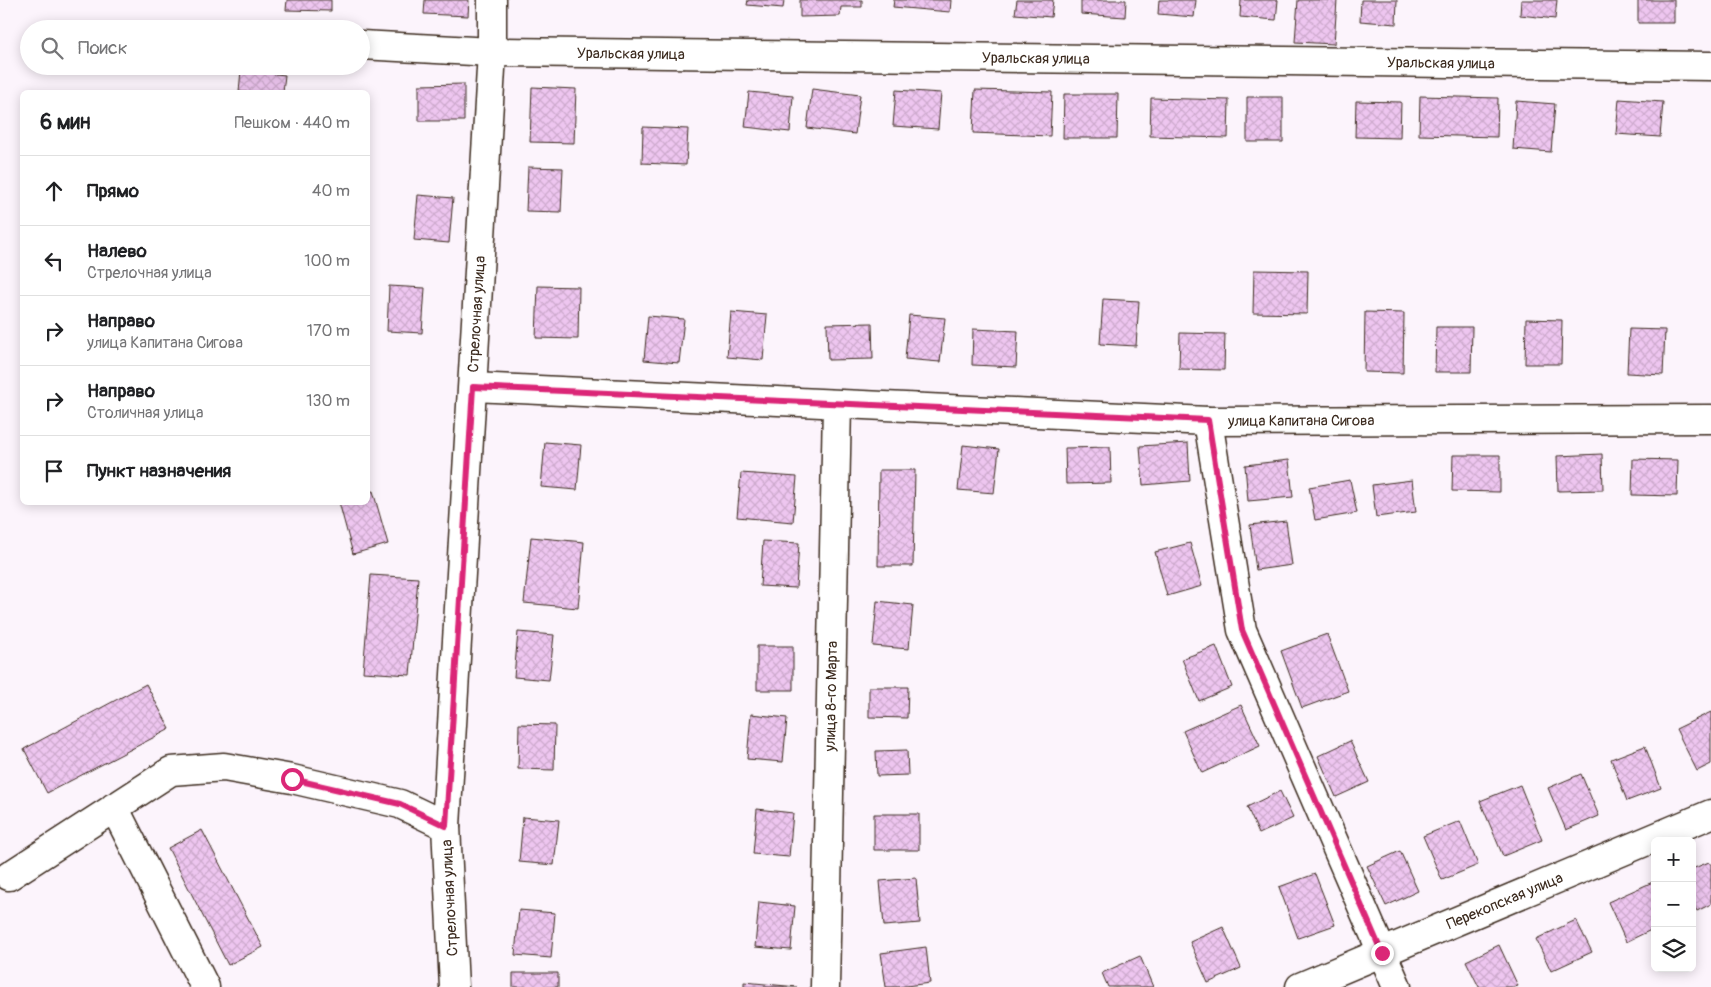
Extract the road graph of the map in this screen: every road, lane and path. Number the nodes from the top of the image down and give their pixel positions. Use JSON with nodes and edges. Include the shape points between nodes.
{"nodes":[{"id":1,"x":492,"y":0,"type":"edge"},
{"id":2,"x":370,"y":45,"type":"edge"},
{"id":3,"x":492,"y":52,"type":"junction"},
{"id":4,"x":1711,"y":66,"type":"edge"},
{"id":5,"x":473,"y":387,"type":"junction"},
{"id":6,"x":837,"y":405,"type":"junction"},
{"id":7,"x":1711,"y":419,"type":"edge"},
{"id":8,"x":1208,"y":420,"type":"junction"},
{"id":9,"x":114,"y":807,"type":"junction"},
{"id":10,"x":1711,"y":814,"type":"edge"},
{"id":11,"x":446,"y":826,"type":"junction"},
{"id":12,"x":10,"y":876,"type":"dead end"},
{"id":13,"x":1382,"y":953,"type":"junction"},
{"id":14,"x":205,"y":987,"type":"edge"},
{"id":15,"x":454,"y":987,"type":"edge"},
{"id":16,"x":825,"y":987,"type":"edge"},
{"id":17,"x":1300,"y":987,"type":"edge"},
{"id":18,"x":1397,"y":987,"type":"edge"}],
"edges":[{"from":1,"to":3,"type":"street","name":"Стрелочная улица"},
{"from":2,"to":3,"type":"street","name":"Уральская улица"},
{"from":3,"to":4,"type":"street","name":"Уральская улица"},
{"from":3,"to":5,"type":"street","name":"Стрелочная улица"},
{"from":5,"to":6,"type":"street","name":"улица Капитана Сигова"},
{"from":5,"to":11,"type":"street","name":"Стрелочная улица"},
{"from":6,"to":8,"type":"street","name":"улица Капитана Сигова"},
{"from":6,"to":16,"type":"street","name":"улица 8-го Марта"},
{"from":7,"to":8,"type":"street","name":"улица Капитана Сигова"},
{"from":8,"to":13,"type":"street","via":[[1242,630]]},
{"from":9,"to":11,"type":"street","via":[[171,771],[224,767],[400,804]]},
{"from":9,"to":12,"type":"street"},
{"from":9,"to":14,"type":"street"},
{"from":10,"to":13,"type":"street","name":"Перекопская улица"},
{"from":11,"to":15,"type":"street","name":"Стрелочная улица"},
{"from":13,"to":17,"type":"street","name":"Перекопская улица"},
{"from":13,"to":18,"type":"street"}]}
